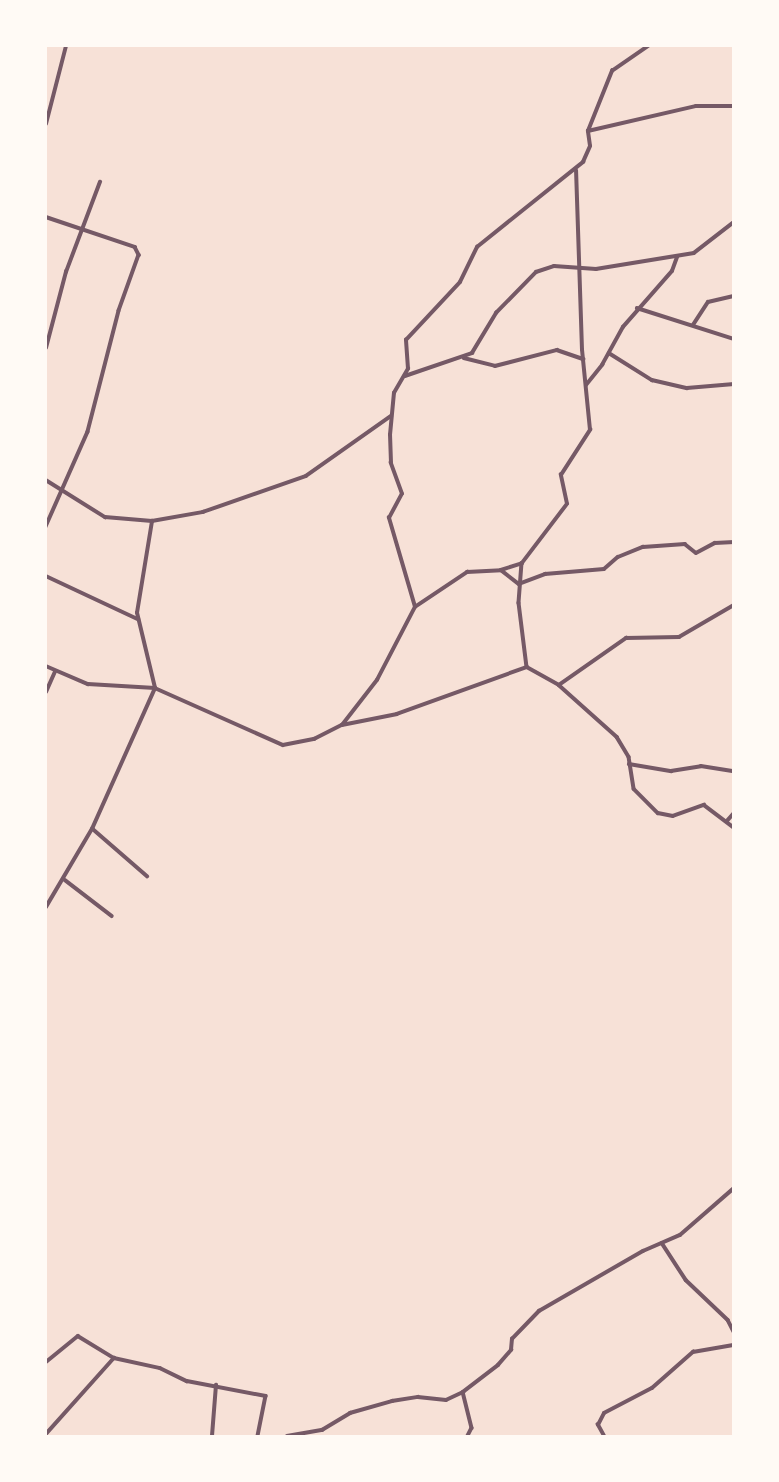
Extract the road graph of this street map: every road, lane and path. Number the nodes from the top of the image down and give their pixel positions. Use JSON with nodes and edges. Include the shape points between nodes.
{"nodes":[{"id":1,"x":66,"y":46,"type":"edge"},
{"id":2,"x":648,"y":46,"type":"edge"},
{"id":3,"x":733,"y":106,"type":"edge"},
{"id":4,"x":46,"y":124,"type":"edge"},
{"id":5,"x":588,"y":131,"type":"junction"},
{"id":6,"x":576,"y":170,"type":"junction"},
{"id":7,"x":100,"y":182,"type":"dead end"},
{"id":8,"x":46,"y":217,"type":"edge"},
{"id":9,"x":733,"y":222,"type":"edge"},
{"id":10,"x":82,"y":229,"type":"junction"},
{"id":11,"x":678,"y":256,"type":"junction"},
{"id":12,"x":583,"y":269,"type":"junction"},
{"id":13,"x":733,"y":296,"type":"edge"},
{"id":14,"x":637,"y":309,"type":"junction"},
{"id":15,"x":692,"y":326,"type":"junction"},
{"id":16,"x":733,"y":339,"type":"edge"},
{"id":17,"x":46,"y":348,"type":"edge"},
{"id":18,"x":609,"y":354,"type":"junction"},
{"id":19,"x":464,"y":358,"type":"junction"},
{"id":20,"x":583,"y":359,"type":"junction"},
{"id":21,"x":405,"y":376,"type":"junction"},
{"id":22,"x":733,"y":384,"type":"edge"},
{"id":23,"x":586,"y":385,"type":"junction"},
{"id":24,"x":391,"y":415,"type":"junction"},
{"id":25,"x":46,"y":480,"type":"edge"},
{"id":26,"x":63,"y":493,"type":"junction"},
{"id":27,"x":152,"y":521,"type":"junction"},
{"id":28,"x":46,"y":527,"type":"edge"},
{"id":29,"x":733,"y":542,"type":"edge"},
{"id":30,"x":522,"y":563,"type":"junction"},
{"id":31,"x":501,"y":570,"type":"junction"},
{"id":32,"x":46,"y":576,"type":"edge"},
{"id":33,"x":519,"y":584,"type":"junction"},
{"id":34,"x":733,"y":605,"type":"edge"},
{"id":35,"x":415,"y":607,"type":"junction"},
{"id":36,"x":138,"y":619,"type":"junction"},
{"id":37,"x":46,"y":666,"type":"edge"},
{"id":38,"x":527,"y":667,"type":"junction"},
{"id":39,"x":55,"y":672,"type":"junction"},
{"id":40,"x":559,"y":685,"type":"junction"},
{"id":41,"x":155,"y":688,"type":"junction"},
{"id":42,"x":46,"y":692,"type":"edge"},
{"id":43,"x":342,"y":725,"type":"junction"},
{"id":44,"x":629,"y":764,"type":"junction"},
{"id":45,"x":733,"y":771,"type":"edge"},
{"id":46,"x":733,"y":813,"type":"edge"},
{"id":47,"x":727,"y":821,"type":"junction"},
{"id":48,"x":733,"y":828,"type":"edge"},
{"id":49,"x":92,"y":829,"type":"junction"},
{"id":50,"x":147,"y":876,"type":"dead end"},
{"id":51,"x":65,"y":880,"type":"junction"},
{"id":52,"x":46,"y":906,"type":"edge"},
{"id":53,"x":112,"y":916,"type":"dead end"},
{"id":54,"x":733,"y":1188,"type":"edge"},
{"id":55,"x":662,"y":1243,"type":"junction"},
{"id":56,"x":733,"y":1332,"type":"edge"},
{"id":57,"x":733,"y":1345,"type":"edge"},
{"id":58,"x":114,"y":1358,"type":"junction"},
{"id":59,"x":46,"y":1362,"type":"edge"},
{"id":60,"x":216,"y":1385,"type":"junction"},
{"id":61,"x":463,"y":1392,"type":"junction"},
{"id":62,"x":46,"y":1434,"type":"edge"},
{"id":63,"x":212,"y":1437,"type":"edge"},
{"id":64,"x":258,"y":1437,"type":"edge"},
{"id":65,"x":287,"y":1437,"type":"edge"},
{"id":66,"x":468,"y":1437,"type":"edge"},
{"id":67,"x":604,"y":1437,"type":"edge"}],
"edges":[{"from":1,"to":4,"type":"street"},
{"from":2,"to":5,"type":"street","via":[[612,71]]},
{"from":3,"to":5,"type":"street","via":[[696,106]]},
{"from":5,"to":6,"type":"street","via":[[590,146]]},
{"from":6,"to":12,"type":"street"},
{"from":6,"to":21,"type":"street","via":[[477,247],[460,282],[405,340]]},
{"from":7,"to":10,"type":"street"},
{"from":8,"to":10,"type":"street"},
{"from":9,"to":11,"type":"street","via":[[702,248]]},
{"from":10,"to":17,"type":"street"},
{"from":10,"to":26,"type":"street","via":[[135,247],[139,255],[119,311],[88,432]]},
{"from":11,"to":12,"type":"street"},
{"from":11,"to":14,"type":"street","via":[[671,271]]},
{"from":12,"to":19,"type":"street","via":[[554,266],[536,272],[496,313],[480,343]]},
{"from":12,"to":20,"type":"street"},
{"from":13,"to":15,"type":"street","via":[[708,302]]},
{"from":14,"to":15,"type":"street"},
{"from":14,"to":18,"type":"street"},
{"from":15,"to":16,"type":"street"},
{"from":18,"to":22,"type":"street","via":[[652,380],[687,388]]},
{"from":18,"to":23,"type":"street"},
{"from":19,"to":20,"type":"street","via":[[495,366],[557,350]]},
{"from":19,"to":21,"type":"street"},
{"from":20,"to":23,"type":"street"},
{"from":21,"to":24,"type":"street","via":[[394,393]]},
{"from":23,"to":30,"type":"street","via":[[590,430],[561,475],[566,503]]},
{"from":24,"to":27,"type":"street","via":[[351,447],[287,485],[204,512]]},
{"from":24,"to":35,"type":"street","via":[[391,463],[402,494],[389,518]]},
{"from":25,"to":26,"type":"street"},
{"from":26,"to":27,"type":"street","via":[[94,514]]},
{"from":26,"to":28,"type":"street"},
{"from":27,"to":36,"type":"street","via":[[139,582]]},
{"from":29,"to":33,"type":"street","via":[[715,543],[696,553],[685,544],[643,547],[618,557],[604,569],[545,574]]},
{"from":30,"to":31,"type":"street"},
{"from":30,"to":33,"type":"street"},
{"from":31,"to":33,"type":"street"},
{"from":31,"to":35,"type":"street","via":[[467,572]]},
{"from":32,"to":36,"type":"street"},
{"from":33,"to":38,"type":"street"},
{"from":34,"to":40,"type":"street","via":[[679,638],[626,638]]},
{"from":35,"to":43,"type":"street","via":[[377,680]]},
{"from":36,"to":41,"type":"street"},
{"from":37,"to":39,"type":"street"},
{"from":38,"to":40,"type":"street"},
{"from":38,"to":43,"type":"street","via":[[397,715]]},
{"from":39,"to":41,"type":"street","via":[[88,684]]},
{"from":39,"to":42,"type":"street"},
{"from":40,"to":44,"type":"street","via":[[617,737]]},
{"from":41,"to":43,"type":"street","via":[[283,745],[314,739]]},
{"from":41,"to":49,"type":"street"},
{"from":44,"to":45,"type":"street","via":[[671,771],[701,766]]},
{"from":44,"to":47,"type":"street","via":[[634,789],[658,813],[673,816],[704,805]]},
{"from":46,"to":47,"type":"street"},
{"from":47,"to":48,"type":"street"},
{"from":49,"to":50,"type":"street"},
{"from":49,"to":51,"type":"street"},
{"from":51,"to":52,"type":"street"},
{"from":51,"to":53,"type":"street"},
{"from":54,"to":55,"type":"street","via":[[680,1236]]},
{"from":55,"to":56,"type":"street","via":[[685,1280],[728,1320]]},
{"from":55,"to":61,"type":"street","via":[[539,1311],[512,1339],[511,1350],[498,1365]]},
{"from":57,"to":67,"type":"street","via":[[693,1352],[652,1388],[604,1413],[598,1425]]},
{"from":58,"to":59,"type":"street","via":[[78,1336]]},
{"from":58,"to":60,"type":"street","via":[[160,1368],[187,1381]]},
{"from":58,"to":62,"type":"street"},
{"from":60,"to":63,"type":"street"},
{"from":60,"to":64,"type":"street","via":[[267,1397]]},
{"from":61,"to":65,"type":"street","via":[[446,1400],[418,1397],[392,1401],[350,1413],[322,1430]]},
{"from":61,"to":66,"type":"street","via":[[472,1428]]}]}
